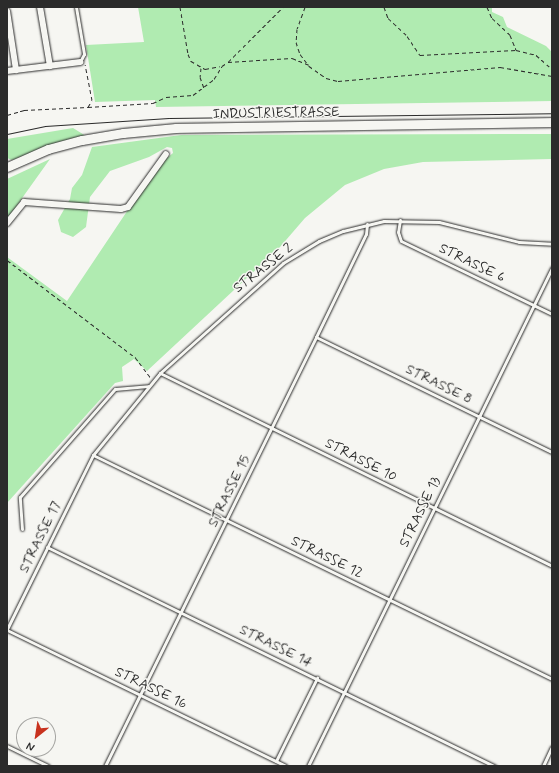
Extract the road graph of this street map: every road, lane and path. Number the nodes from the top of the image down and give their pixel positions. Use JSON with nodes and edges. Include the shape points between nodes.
{"nodes":[{"id":1,"x":40,"y":7,"type":"edge"},
{"id":2,"x":76,"y":7,"type":"edge"},
{"id":3,"x":180,"y":7,"type":"edge"},
{"id":4,"x":283,"y":7,"type":"edge"},
{"id":5,"x":304,"y":7,"type":"edge"},
{"id":6,"x":384,"y":7,"type":"edge"},
{"id":7,"x":487,"y":7,"type":"edge"},
{"id":8,"x":7,"y":11,"type":"edge"},
{"id":9,"x":516,"y":50,"type":"junction"},
{"id":10,"x":82,"y":61,"type":"junction"},
{"id":11,"x":228,"y":62,"type":"junction"},
{"id":12,"x":50,"y":66,"type":"junction"},
{"id":13,"x":222,"y":66,"type":"junction"},
{"id":14,"x":309,"y":66,"type":"junction"},
{"id":15,"x":202,"y":68,"type":"junction"},
{"id":16,"x":552,"y":69,"type":"edge"},
{"id":17,"x":16,"y":70,"type":"junction"},
{"id":18,"x":7,"y":71,"type":"edge"},
{"id":19,"x":552,"y":76,"type":"edge"},
{"id":20,"x":204,"y":89,"type":"junction"},
{"id":21,"x":88,"y":107,"type":"junction"},
{"id":22,"x":7,"y":114,"type":"edge"},
{"id":23,"x":552,"y":122,"type":"edge"},
{"id":24,"x":166,"y":154,"type":"dead end"},
{"id":25,"x":7,"y":167,"type":"edge"},
{"id":26,"x":400,"y":220,"type":"junction"},
{"id":27,"x":7,"y":223,"type":"edge"},
{"id":28,"x":367,"y":224,"type":"junction"},
{"id":29,"x":552,"y":244,"type":"edge"},
{"id":30,"x":7,"y":260,"type":"edge"},
{"id":31,"x":552,"y":268,"type":"edge"},
{"id":32,"x":534,"y":305,"type":"junction"},
{"id":33,"x":552,"y":314,"type":"edge"},
{"id":34,"x":316,"y":337,"type":"junction"},
{"id":35,"x":160,"y":373,"type":"junction"},
{"id":36,"x":154,"y":380,"type":"junction"},
{"id":37,"x":148,"y":386,"type":"junction"},
{"id":38,"x":480,"y":416,"type":"junction"},
{"id":39,"x":272,"y":428,"type":"junction"},
{"id":40,"x":552,"y":452,"type":"edge"},
{"id":41,"x":93,"y":454,"type":"junction"},
{"id":42,"x":434,"y":509,"type":"junction"},
{"id":43,"x":227,"y":520,"type":"junction"},
{"id":44,"x":22,"y":529,"type":"dead end"},
{"id":45,"x":47,"y":548,"type":"junction"},
{"id":46,"x":552,"y":566,"type":"edge"},
{"id":47,"x":390,"y":600,"type":"junction"},
{"id":48,"x":181,"y":612,"type":"junction"},
{"id":49,"x":7,"y":630,"type":"edge"},
{"id":50,"x":317,"y":678,"type":"junction"},
{"id":51,"x":552,"y":679,"type":"edge"},
{"id":52,"x":345,"y":692,"type":"junction"},
{"id":53,"x":141,"y":695,"type":"junction"},
{"id":54,"x":7,"y":746,"type":"edge"},
{"id":55,"x":552,"y":747,"type":"edge"},
{"id":56,"x":276,"y":761,"type":"junction"},
{"id":57,"x":48,"y":766,"type":"edge"},
{"id":58,"x":105,"y":766,"type":"edge"},
{"id":59,"x":286,"y":766,"type":"edge"},
{"id":60,"x":308,"y":766,"type":"edge"},
{"id":61,"x":495,"y":766,"type":"edge"},
{"id":62,"x":543,"y":766,"type":"edge"}],
"edges":[{"from":1,"to":12,"type":"street"},
{"from":2,"to":10,"type":"lane"},
{"from":3,"to":15,"type":"path","via":[[188,54],[191,60]]},
{"from":4,"to":11,"type":"path"},
{"from":5,"to":14,"type":"path","via":[[296,42],[300,54]]},
{"from":6,"to":9,"type":"path","via":[[388,18],[407,36],[420,55]]},
{"from":7,"to":9,"type":"path","via":[[492,18],[510,35]]},
{"from":8,"to":17,"type":"street"},
{"from":9,"to":16,"type":"path","via":[[536,56]]},
{"from":10,"to":12,"type":"street"},
{"from":10,"to":21,"type":"path","via":[[92,100]]},
{"from":11,"to":13,"type":"path"},
{"from":11,"to":14,"type":"path","via":[[292,58]]},
{"from":12,"to":17,"type":"street"},
{"from":13,"to":15,"type":"path","via":[[213,69]]},
{"from":13,"to":20,"type":"path"},
{"from":14,"to":19,"type":"path","via":[[326,78],[338,81],[500,67]]},
{"from":15,"to":20,"type":"path","via":[[200,77]]},
{"from":17,"to":18,"type":"street"},
{"from":20,"to":21,"type":"path","via":[[193,95],[166,97],[152,103]]},
{"from":21,"to":22,"type":"path","via":[[24,110]]},
{"from":23,"to":25,"type":"main road","name":"INDUSTRIESTRASSE","via":[[153,130],[82,140],[48,149]]},
{"from":24,"to":27,"type":"street","via":[[128,207],[121,209],[24,202]]},
{"from":26,"to":28,"type":"lane","name":"STRASSE 2"},
{"from":26,"to":29,"type":"lane","name":"STRASSE 2","via":[[439,222],[519,242]]},
{"from":26,"to":32,"type":"lane","name":"STRASSE 6","via":[[398,232],[401,241]]},
{"from":28,"to":34,"type":"lane","name":"STRASSE 15","via":[[366,234]]},
{"from":28,"to":35,"type":"lane","name":"STRASSE 2","via":[[319,241],[283,263]]},
{"from":30,"to":36,"type":"path","via":[[135,357],[146,374]]},
{"from":31,"to":32,"type":"lane","name":"STRASSE 13"},
{"from":32,"to":33,"type":"lane","name":"STRASSE 6"},
{"from":32,"to":38,"type":"lane","name":"STRASSE 13"},
{"from":34,"to":38,"type":"lane","name":"STRASSE 8"},
{"from":34,"to":39,"type":"lane","name":"STRASSE 15"},
{"from":35,"to":36,"type":"lane","name":"STRASSE 2"},
{"from":35,"to":39,"type":"lane","name":"STRASSE 10"},
{"from":36,"to":37,"type":"lane","name":"STRASSE 2"},
{"from":37,"to":41,"type":"lane","name":"STRASSE 2"},
{"from":37,"to":44,"type":"lane","via":[[115,389],[20,497]]},
{"from":38,"to":40,"type":"lane","name":"STRASSE 8"},
{"from":38,"to":42,"type":"lane","name":"STRASSE 13"},
{"from":39,"to":42,"type":"lane","name":"STRASSE 10"},
{"from":39,"to":43,"type":"lane","name":"STRASSE 15"},
{"from":41,"to":43,"type":"lane","name":"STRASSE 12"},
{"from":41,"to":45,"type":"lane","name":"STRASSE 17"},
{"from":42,"to":46,"type":"lane","name":"STRASSE 10"},
{"from":42,"to":47,"type":"lane","name":"STRASSE 13"},
{"from":43,"to":47,"type":"lane","name":"STRASSE 12"},
{"from":43,"to":48,"type":"lane","name":"STRASSE 15"},
{"from":45,"to":48,"type":"lane","name":"STRASSE 14"},
{"from":45,"to":49,"type":"lane","name":"STRASSE 17"},
{"from":47,"to":51,"type":"lane","name":"STRASSE 12"},
{"from":47,"to":52,"type":"lane","name":"STRASSE 13"},
{"from":48,"to":50,"type":"lane","name":"STRASSE 14"},
{"from":48,"to":53,"type":"lane","name":"STRASSE 15"},
{"from":49,"to":53,"type":"lane","name":"STRASSE 16"},
{"from":50,"to":52,"type":"lane","name":"STRASSE 14"},
{"from":50,"to":56,"type":"lane"},
{"from":52,"to":60,"type":"lane","name":"STRASSE 13"},
{"from":52,"to":61,"type":"lane","name":"STRASSE 14"},
{"from":53,"to":56,"type":"lane","name":"STRASSE 16"},
{"from":53,"to":58,"type":"lane","name":"STRASSE 15"},
{"from":54,"to":57,"type":"lane"},
{"from":55,"to":62,"type":"lane"},
{"from":56,"to":59,"type":"lane","name":"STRASSE 16"}]}
